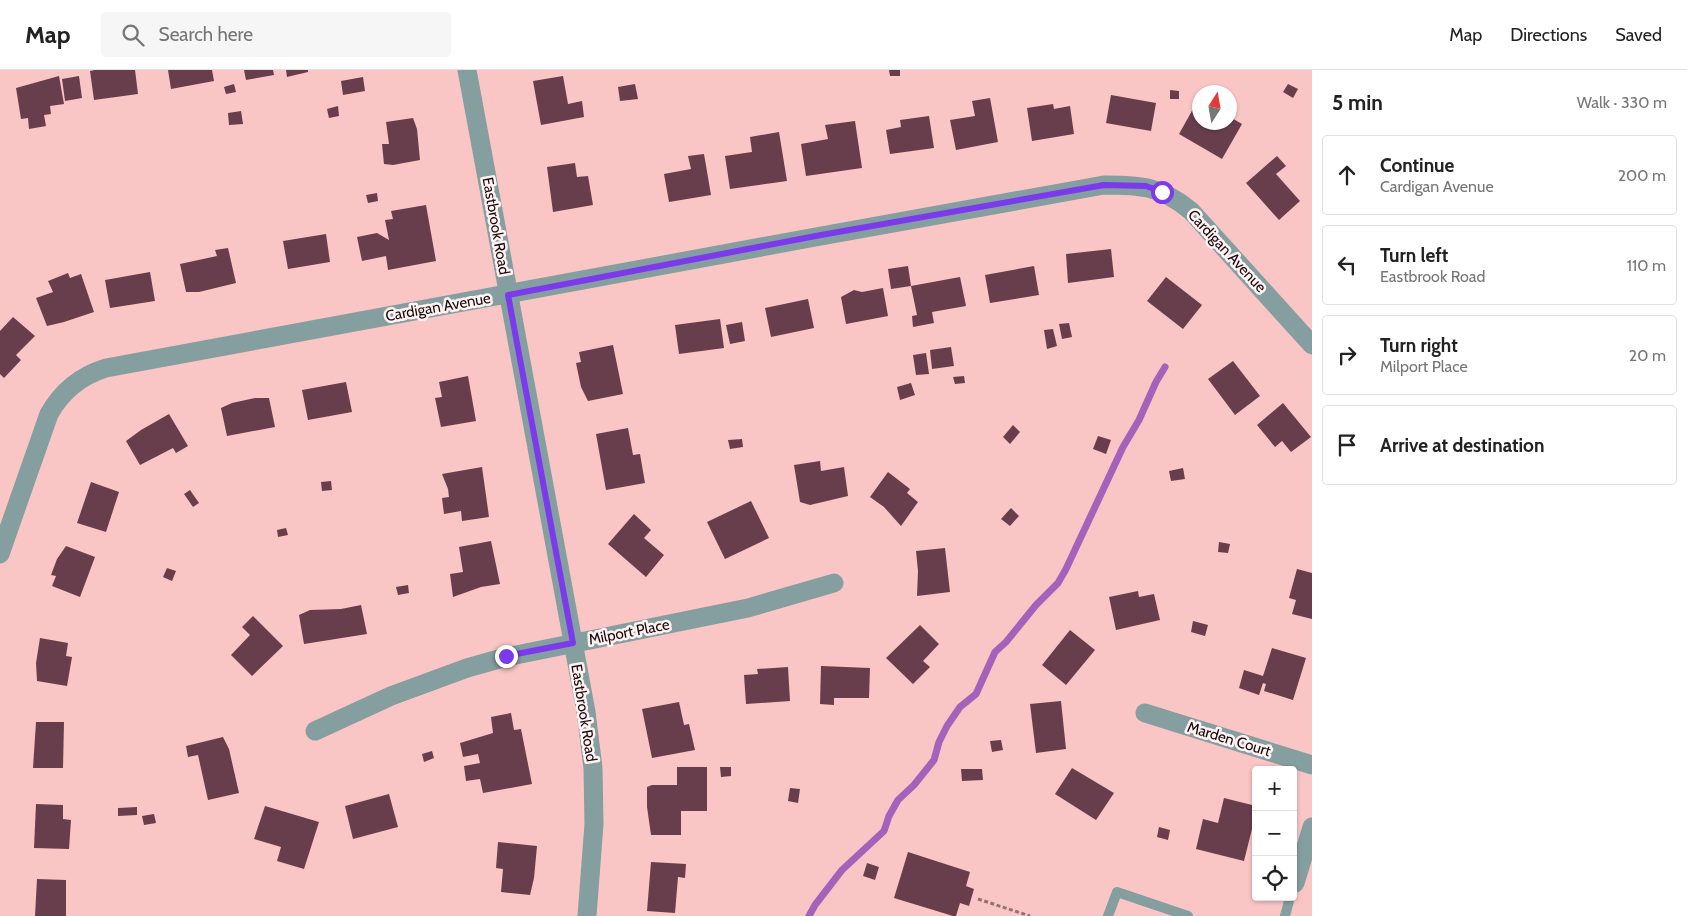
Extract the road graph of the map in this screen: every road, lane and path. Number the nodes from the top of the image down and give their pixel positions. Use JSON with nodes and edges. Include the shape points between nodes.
{"nodes":[{"id":1,"x":467,"y":70,"type":"edge"},
{"id":2,"x":508,"y":295,"type":"junction"},
{"id":3,"x":1312,"y":345,"type":"edge"},
{"id":4,"x":0,"y":554,"type":"edge"},
{"id":5,"x":834,"y":583,"type":"dead end"},
{"id":6,"x":573,"y":643,"type":"junction"},
{"id":7,"x":1145,"y":713,"type":"dead end"},
{"id":8,"x":315,"y":731,"type":"dead end"},
{"id":9,"x":1312,"y":765,"type":"edge"},
{"id":10,"x":1312,"y":827,"type":"edge"},
{"id":11,"x":1297,"y":876,"type":"edge"},
{"id":12,"x":978,"y":899,"type":"dead end"},
{"id":13,"x":1289,"y":901,"type":"edge"},
{"id":14,"x":587,"y":916,"type":"edge"},
{"id":15,"x":1030,"y":916,"type":"edge"},
{"id":16,"x":1108,"y":916,"type":"edge"},
{"id":17,"x":1188,"y":916,"type":"edge"},
{"id":18,"x":1285,"y":916,"type":"edge"}],
"edges":[{"from":1,"to":2,"type":"street","name":"Eastbrook Road"},
{"from":2,"to":3,"type":"street","name":"Cardigan Avenue","via":[[1104,185],[1146,186],[1177,199],[1191,211]]},
{"from":2,"to":4,"type":"street","name":"Cardigan Avenue","via":[[94,372],[72,385],[49,414]]},
{"from":2,"to":6,"type":"street","name":"Eastbrook Road"},
{"from":5,"to":6,"type":"street","name":"Milport Place","via":[[748,608]]},
{"from":6,"to":8,"type":"street","name":"Milport Place","via":[[506,656],[467,668],[391,696]]},
{"from":6,"to":14,"type":"street","name":"Eastbrook Road","via":[[593,768],[594,824]]},
{"from":7,"to":9,"type":"street","name":"Marden Court"},
{"from":10,"to":11,"type":"street"},
{"from":12,"to":15,"type":"path"},
{"from":13,"to":18,"type":"lane"},
{"from":16,"to":17,"type":"lane","via":[[1117,892]]}]}
